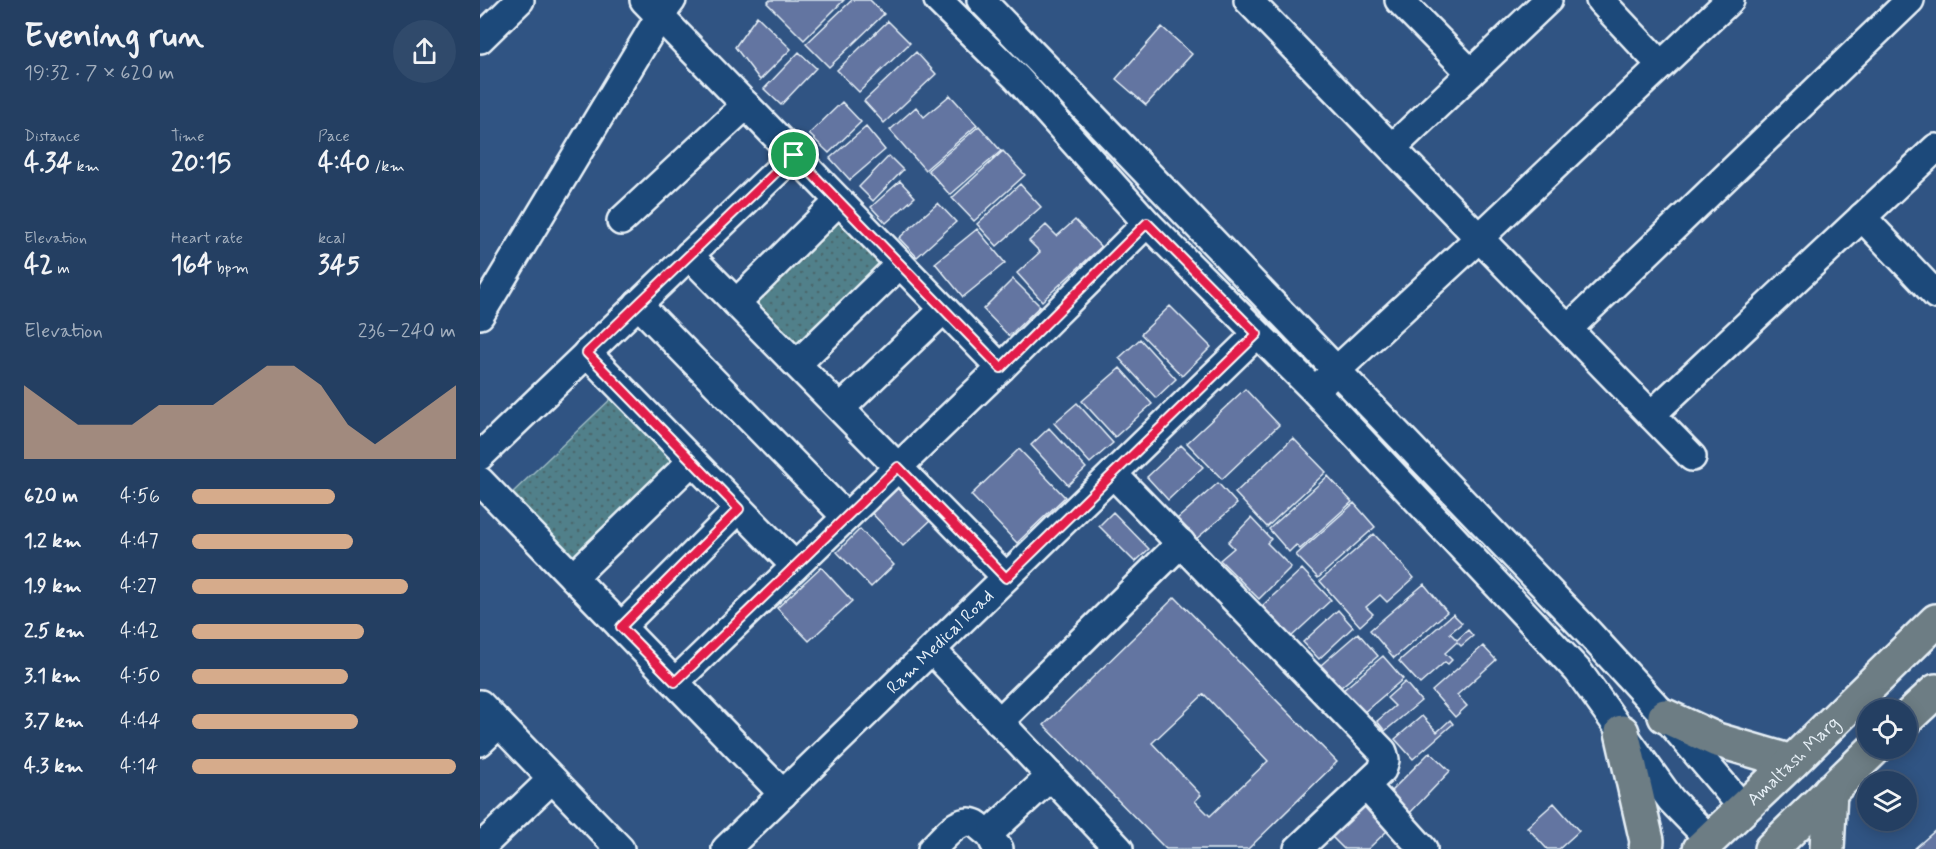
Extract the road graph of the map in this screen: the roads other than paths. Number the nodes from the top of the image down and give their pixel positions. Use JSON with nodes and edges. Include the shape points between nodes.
{"nodes":[{"id":1,"x":938,"y":0,"type":"edge"},
{"id":2,"x":981,"y":0,"type":"edge"},
{"id":3,"x":1248,"y":0,"type":"edge"},
{"id":4,"x":1399,"y":0,"type":"edge"},
{"id":5,"x":1548,"y":0,"type":"edge"},
{"id":6,"x":1600,"y":0,"type":"edge"},
{"id":7,"x":1730,"y":0,"type":"edge"},
{"id":8,"x":1910,"y":0,"type":"edge"},
{"id":9,"x":516,"y":1,"type":"edge"},
{"id":10,"x":658,"y":6,"type":"edge"},
{"id":11,"x":480,"y":39,"type":"edge"},
{"id":12,"x":1661,"y":66,"type":"junction"},
{"id":13,"x":1471,"y":73,"type":"junction"},
{"id":14,"x":746,"y":105,"type":"junction"},
{"id":15,"x":1392,"y":148,"type":"junction"},
{"id":16,"x":1936,"y":148,"type":"edge"},
{"id":17,"x":794,"y":155,"type":"junction"},
{"id":18,"x":839,"y":201,"type":"junction"},
{"id":19,"x":1862,"y":217,"type":"junction"},
{"id":20,"x":621,"y":221,"type":"dead end"},
{"id":21,"x":1147,"y":223,"type":"junction"},
{"id":22,"x":1479,"y":238,"type":"junction"},
{"id":23,"x":689,"y":255,"type":"junction"},
{"id":24,"x":900,"y":264,"type":"junction"},
{"id":25,"x":1933,"y":287,"type":"edge"},
{"id":26,"x":736,"y":303,"type":"junction"},
{"id":27,"x":638,"y":304,"type":"junction"},
{"id":28,"x":944,"y":309,"type":"junction"},
{"id":29,"x":480,"y":315,"type":"edge"},
{"id":30,"x":1568,"y":329,"type":"junction"},
{"id":31,"x":1257,"y":334,"type":"junction"},
{"id":32,"x":587,"y":353,"type":"junction"},
{"id":33,"x":797,"y":364,"type":"junction"},
{"id":34,"x":1001,"y":368,"type":"junction"},
{"id":35,"x":1336,"y":370,"type":"junction"},
{"id":36,"x":1315,"y":391,"type":"junction"},
{"id":37,"x":841,"y":408,"type":"junction"},
{"id":38,"x":1651,"y":415,"type":"junction"},
{"id":39,"x":480,"y":456,"type":"edge"},
{"id":40,"x":1692,"y":457,"type":"dead end"},
{"id":41,"x":692,"y":461,"type":"junction"},
{"id":42,"x":898,"y":467,"type":"junction"},
{"id":43,"x":1113,"y":474,"type":"junction"},
{"id":44,"x":480,"y":481,"type":"edge"},
{"id":45,"x":739,"y":509,"type":"junction"},
{"id":46,"x":846,"y":517,"type":"junction"},
{"id":47,"x":1181,"y":543,"type":"junction"},
{"id":48,"x":795,"y":566,"type":"junction"},
{"id":49,"x":573,"y":577,"type":"junction"},
{"id":50,"x":1006,"y":578,"type":"junction"},
{"id":51,"x":1936,"y":621,"type":"edge"},
{"id":52,"x":621,"y":627,"type":"junction"},
{"id":53,"x":932,"y":650,"type":"junction"},
{"id":54,"x":675,"y":682,"type":"junction"},
{"id":55,"x":1936,"y":691,"type":"edge"},
{"id":56,"x":480,"y":704,"type":"edge"},
{"id":57,"x":1917,"y":709,"type":"edge"},
{"id":58,"x":1665,"y":716,"type":"junction"},
{"id":59,"x":999,"y":722,"type":"junction"},
{"id":60,"x":1622,"y":732,"type":"junction"},
{"id":61,"x":489,"y":733,"type":"edge"},
{"id":62,"x":1863,"y":759,"type":"edge"},
{"id":63,"x":1792,"y":762,"type":"junction"},
{"id":64,"x":1051,"y":776,"type":"junction"},
{"id":65,"x":552,"y":779,"type":"junction"},
{"id":66,"x":1365,"y":786,"type":"junction"},
{"id":67,"x":1830,"y":791,"type":"junction"},
{"id":68,"x":783,"y":794,"type":"junction"},
{"id":69,"x":1743,"y":808,"type":"junction"},
{"id":70,"x":995,"y":843,"type":"edge"},
{"id":71,"x":1705,"y":844,"type":"edge"},
{"id":72,"x":480,"y":848,"type":"edge"},
{"id":73,"x":616,"y":848,"type":"edge"},
{"id":74,"x":726,"y":849,"type":"edge"},
{"id":75,"x":932,"y":849,"type":"edge"},
{"id":76,"x":1119,"y":849,"type":"edge"},
{"id":77,"x":1298,"y":849,"type":"edge"},
{"id":78,"x":1423,"y":849,"type":"edge"},
{"id":79,"x":1646,"y":849,"type":"edge"},
{"id":80,"x":1772,"y":849,"type":"edge"},
{"id":81,"x":1827,"y":849,"type":"edge"}],
"edges":[{"from":1,"to":21,"type":"street","via":[[1017,78]]},
{"from":2,"to":35,"type":"street"},
{"from":3,"to":15,"type":"street"},
{"from":4,"to":13,"type":"street"},
{"from":5,"to":13,"type":"street"},
{"from":6,"to":12,"type":"street"},
{"from":7,"to":12,"type":"street"},
{"from":8,"to":30,"type":"street"},
{"from":9,"to":11,"type":"street"},
{"from":10,"to":14,"type":"street"},
{"from":10,"to":29,"type":"street"},
{"from":12,"to":22,"type":"street"},
{"from":13,"to":15,"type":"street"},
{"from":14,"to":17,"type":"street"},
{"from":14,"to":20,"type":"street"},
{"from":15,"to":22,"type":"street"},
{"from":16,"to":19,"type":"street"},
{"from":17,"to":18,"type":"street"},
{"from":17,"to":23,"type":"street"},
{"from":18,"to":24,"type":"street"},
{"from":18,"to":26,"type":"street"},
{"from":19,"to":25,"type":"street"},
{"from":19,"to":38,"type":"street"},
{"from":21,"to":31,"type":"street"},
{"from":21,"to":34,"type":"street"},
{"from":22,"to":30,"type":"street"},
{"from":22,"to":35,"type":"street"},
{"from":23,"to":26,"type":"street"},
{"from":23,"to":27,"type":"street"},
{"from":24,"to":28,"type":"street"},
{"from":24,"to":33,"type":"street"},
{"from":26,"to":33,"type":"street"},
{"from":27,"to":32,"type":"street"},
{"from":27,"to":46,"type":"street"},
{"from":28,"to":34,"type":"street"},
{"from":28,"to":37,"type":"street"},
{"from":30,"to":38,"type":"street"},
{"from":31,"to":36,"type":"street"},
{"from":31,"to":43,"type":"street","name":"Ram Medical Road"},
{"from":32,"to":39,"type":"street"},
{"from":32,"to":41,"type":"street"},
{"from":33,"to":37,"type":"street"},
{"from":34,"to":42,"type":"street"},
{"from":35,"to":36,"type":"street"},
{"from":35,"to":58,"type":"street"},
{"from":36,"to":60,"type":"street","via":[[1578,671]]},
{"from":37,"to":42,"type":"street"},
{"from":38,"to":40,"type":"street"},
{"from":41,"to":45,"type":"street"},
{"from":41,"to":49,"type":"street"},
{"from":42,"to":46,"type":"street"},
{"from":42,"to":50,"type":"street"},
{"from":43,"to":47,"type":"street"},
{"from":43,"to":50,"type":"street","name":"Ram Medical Road"},
{"from":44,"to":49,"type":"street"},
{"from":45,"to":48,"type":"street"},
{"from":45,"to":52,"type":"street"},
{"from":46,"to":48,"type":"street"},
{"from":47,"to":59,"type":"street"},
{"from":47,"to":66,"type":"street","via":[[1383,752],[1382,770]]},
{"from":48,"to":54,"type":"street"},
{"from":49,"to":52,"type":"street"},
{"from":50,"to":53,"type":"street","name":"Ram Medical Road"},
{"from":51,"to":63,"type":"main road","name":"Amaltash Marg"},
{"from":52,"to":54,"type":"street"},
{"from":53,"to":59,"type":"street"},
{"from":53,"to":68,"type":"street","name":"Ram Medical Road"},
{"from":54,"to":68,"type":"street"},
{"from":55,"to":57,"type":"main road"},
{"from":56,"to":61,"type":"street"},
{"from":58,"to":63,"type":"main road","via":[[1717,740]]},
{"from":58,"to":69,"type":"street"},
{"from":59,"to":64,"type":"street"},
{"from":60,"to":71,"type":"street"},
{"from":60,"to":79,"type":"main road"},
{"from":61,"to":65,"type":"street"},
{"from":62,"to":67,"type":"main road"},
{"from":63,"to":69,"type":"main road","name":"Amaltash Marg"},
{"from":64,"to":70,"type":"street","via":[[994,829]]},
{"from":64,"to":76,"type":"street"},
{"from":65,"to":72,"type":"street"},
{"from":65,"to":73,"type":"street"},
{"from":66,"to":77,"type":"street"},
{"from":66,"to":78,"type":"street"},
{"from":67,"to":80,"type":"main road"},
{"from":67,"to":81,"type":"main road"},
{"from":68,"to":74,"type":"street","name":"Ram Medical Road"},
{"from":69,"to":71,"type":"main road","name":"Amaltash Marg"},
{"from":70,"to":75,"type":"street","via":[[975,823],[965,822]]}]}
